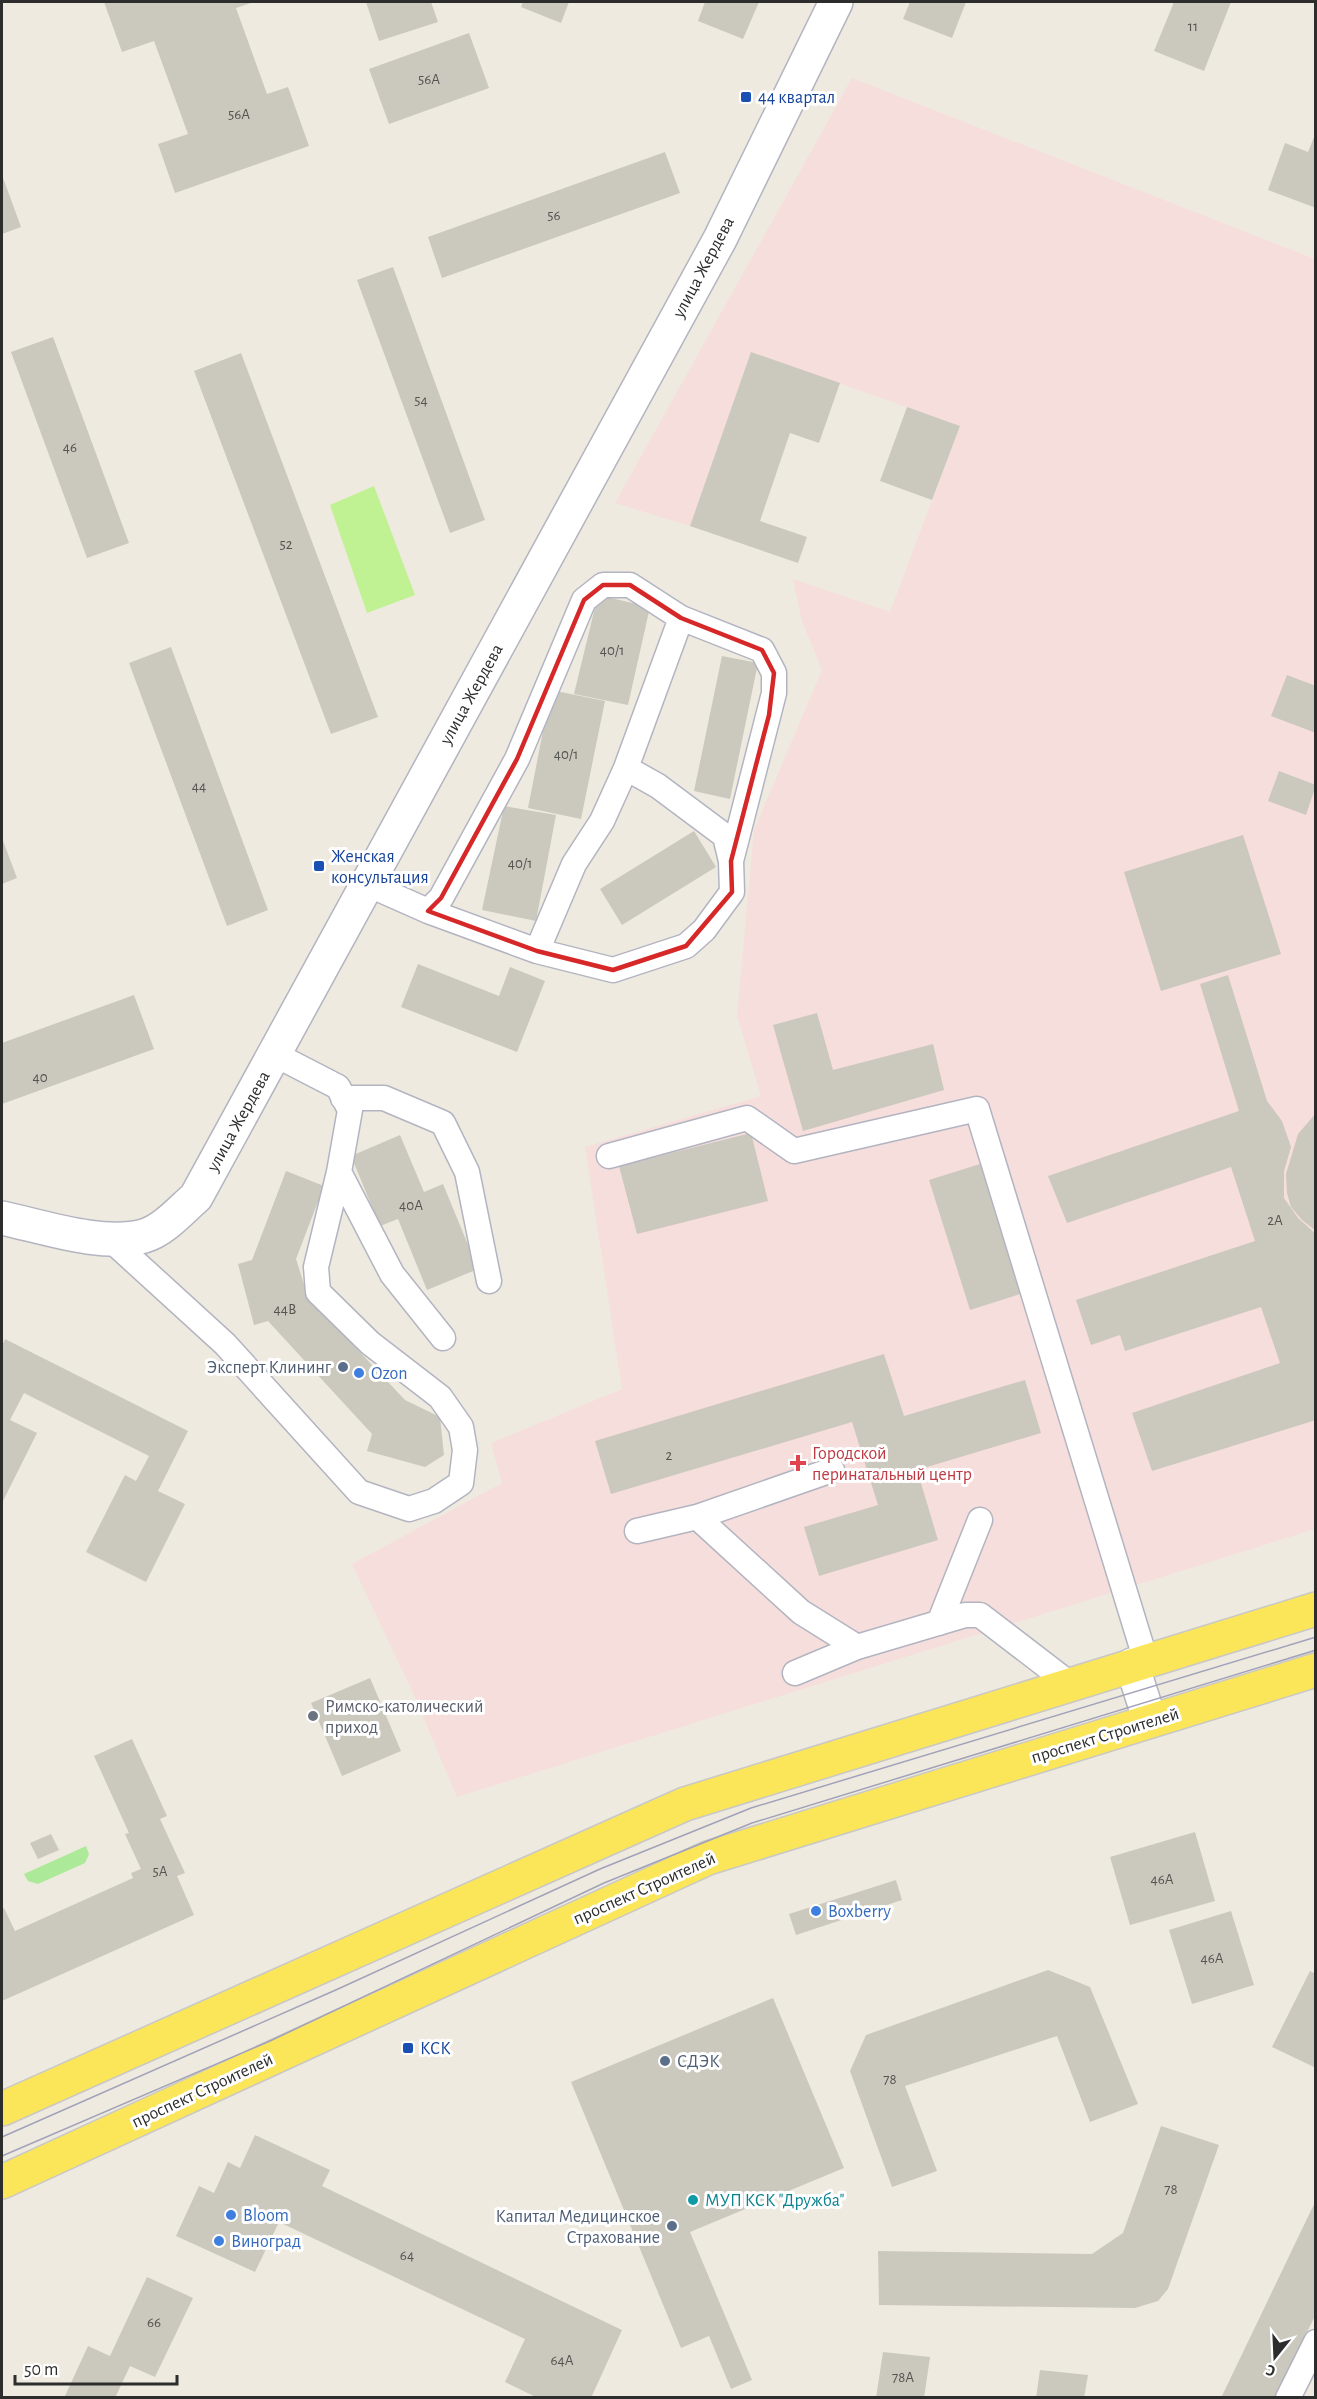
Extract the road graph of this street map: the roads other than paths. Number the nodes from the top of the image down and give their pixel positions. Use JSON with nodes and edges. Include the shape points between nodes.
{"nodes":[{"id":1,"x":836,"y":2,"type":"edge"},
{"id":2,"x":681,"y":618,"type":"junction"},
{"id":3,"x":626,"y":768,"type":"junction"},
{"id":4,"x":731,"y":861,"type":"junction"},
{"id":5,"x":367,"y":884,"type":"junction"},
{"id":6,"x":428,"y":911,"type":"junction"},
{"id":7,"x":537,"y":951,"type":"junction"},
{"id":8,"x":274,"y":1054,"type":"junction"},
{"id":9,"x":344,"y":1098,"type":"junction"},
{"id":10,"x":609,"y":1156,"type":"dead end"},
{"id":11,"x":339,"y":1172,"type":"junction"},
{"id":12,"x":2,"y":1218,"type":"edge"},
{"id":13,"x":111,"y":1240,"type":"junction"},
{"id":14,"x":489,"y":1281,"type":"dead end"},
{"id":15,"x":443,"y":1338,"type":"dead end"},
{"id":16,"x":832,"y":1470,"type":"dead end"},
{"id":17,"x":697,"y":1517,"type":"junction"},
{"id":18,"x":980,"y":1520,"type":"dead end"},
{"id":19,"x":637,"y":1531,"type":"dead end"},
{"id":20,"x":1316,"y":1609,"type":"edge"},
{"id":21,"x":939,"y":1623,"type":"junction"},
{"id":22,"x":857,"y":1647,"type":"junction"},
{"id":23,"x":1139,"y":1663,"type":"junction"},
{"id":24,"x":1316,"y":1670,"type":"edge"},
{"id":25,"x":795,"y":1673,"type":"dead end"},
{"id":26,"x":1070,"y":1684,"type":"junction"},
{"id":27,"x":1149,"y":1721,"type":"junction"},
{"id":28,"x":2,"y":2109,"type":"edge"},
{"id":29,"x":2,"y":2182,"type":"edge"},
{"id":30,"x":1316,"y":2342,"type":"edge"},
{"id":31,"x":1288,"y":2397,"type":"edge"}],
"edges":[{"from":1,"to":5,"type":"main road","name":"улица Жердева","via":[[720,239]]},
{"from":2,"to":3,"type":"street"},
{"from":2,"to":4,"type":"street","via":[[762,650],[774,673],[770,715]]},
{"from":2,"to":6,"type":"street","via":[[630,585],[603,585],[584,600],[517,759],[441,898]]},
{"from":3,"to":4,"type":"street","via":[[658,786],[725,836]]},
{"from":3,"to":7,"type":"street","via":[[602,821],[574,864]]},
{"from":4,"to":7,"type":"street","via":[[732,892],[704,930],[686,946],[613,970]]},
{"from":5,"to":6,"type":"street"},
{"from":5,"to":8,"type":"main road","name":"улица Жердева"},
{"from":6,"to":7,"type":"street"},
{"from":8,"to":9,"type":"street","via":[[338,1087]]},
{"from":8,"to":13,"type":"main road","name":"улица Жердева","via":[[196,1197],[170,1221],[146,1235]]},
{"from":9,"to":11,"type":"street","via":[[350,1110]]},
{"from":9,"to":14,"type":"street","via":[[384,1098],[443,1123],[467,1172]]},
{"from":10,"to":23,"type":"street","via":[[747,1118],[794,1151],[977,1109]]},
{"from":11,"to":13,"type":"street","via":[[316,1267],[318,1292],[370,1343],[440,1397],[461,1427],[465,1450],[461,1483],[434,1501],[409,1509],[359,1492],[225,1344]]},
{"from":11,"to":15,"type":"street","via":[[392,1274]]},
{"from":12,"to":13,"type":"main road","name":"улица Жердева"},
{"from":16,"to":17,"type":"street"},
{"from":17,"to":19,"type":"street"},
{"from":17,"to":22,"type":"street","via":[[801,1612]]},
{"from":18,"to":21,"type":"street"},
{"from":20,"to":23,"type":"main road"},
{"from":21,"to":22,"type":"street"},
{"from":21,"to":26,"type":"street","via":[[980,1615]]},
{"from":22,"to":25,"type":"street"},
{"from":23,"to":26,"type":"main road"},
{"from":23,"to":27,"type":"main road"},
{"from":24,"to":27,"type":"main road","name":"проспект Строителей"},
{"from":26,"to":28,"type":"main road","via":[[685,1804]]},
{"from":27,"to":29,"type":"main road","name":"проспект Строителей","via":[[708,1858]]},
{"from":30,"to":31,"type":"street"}]}
